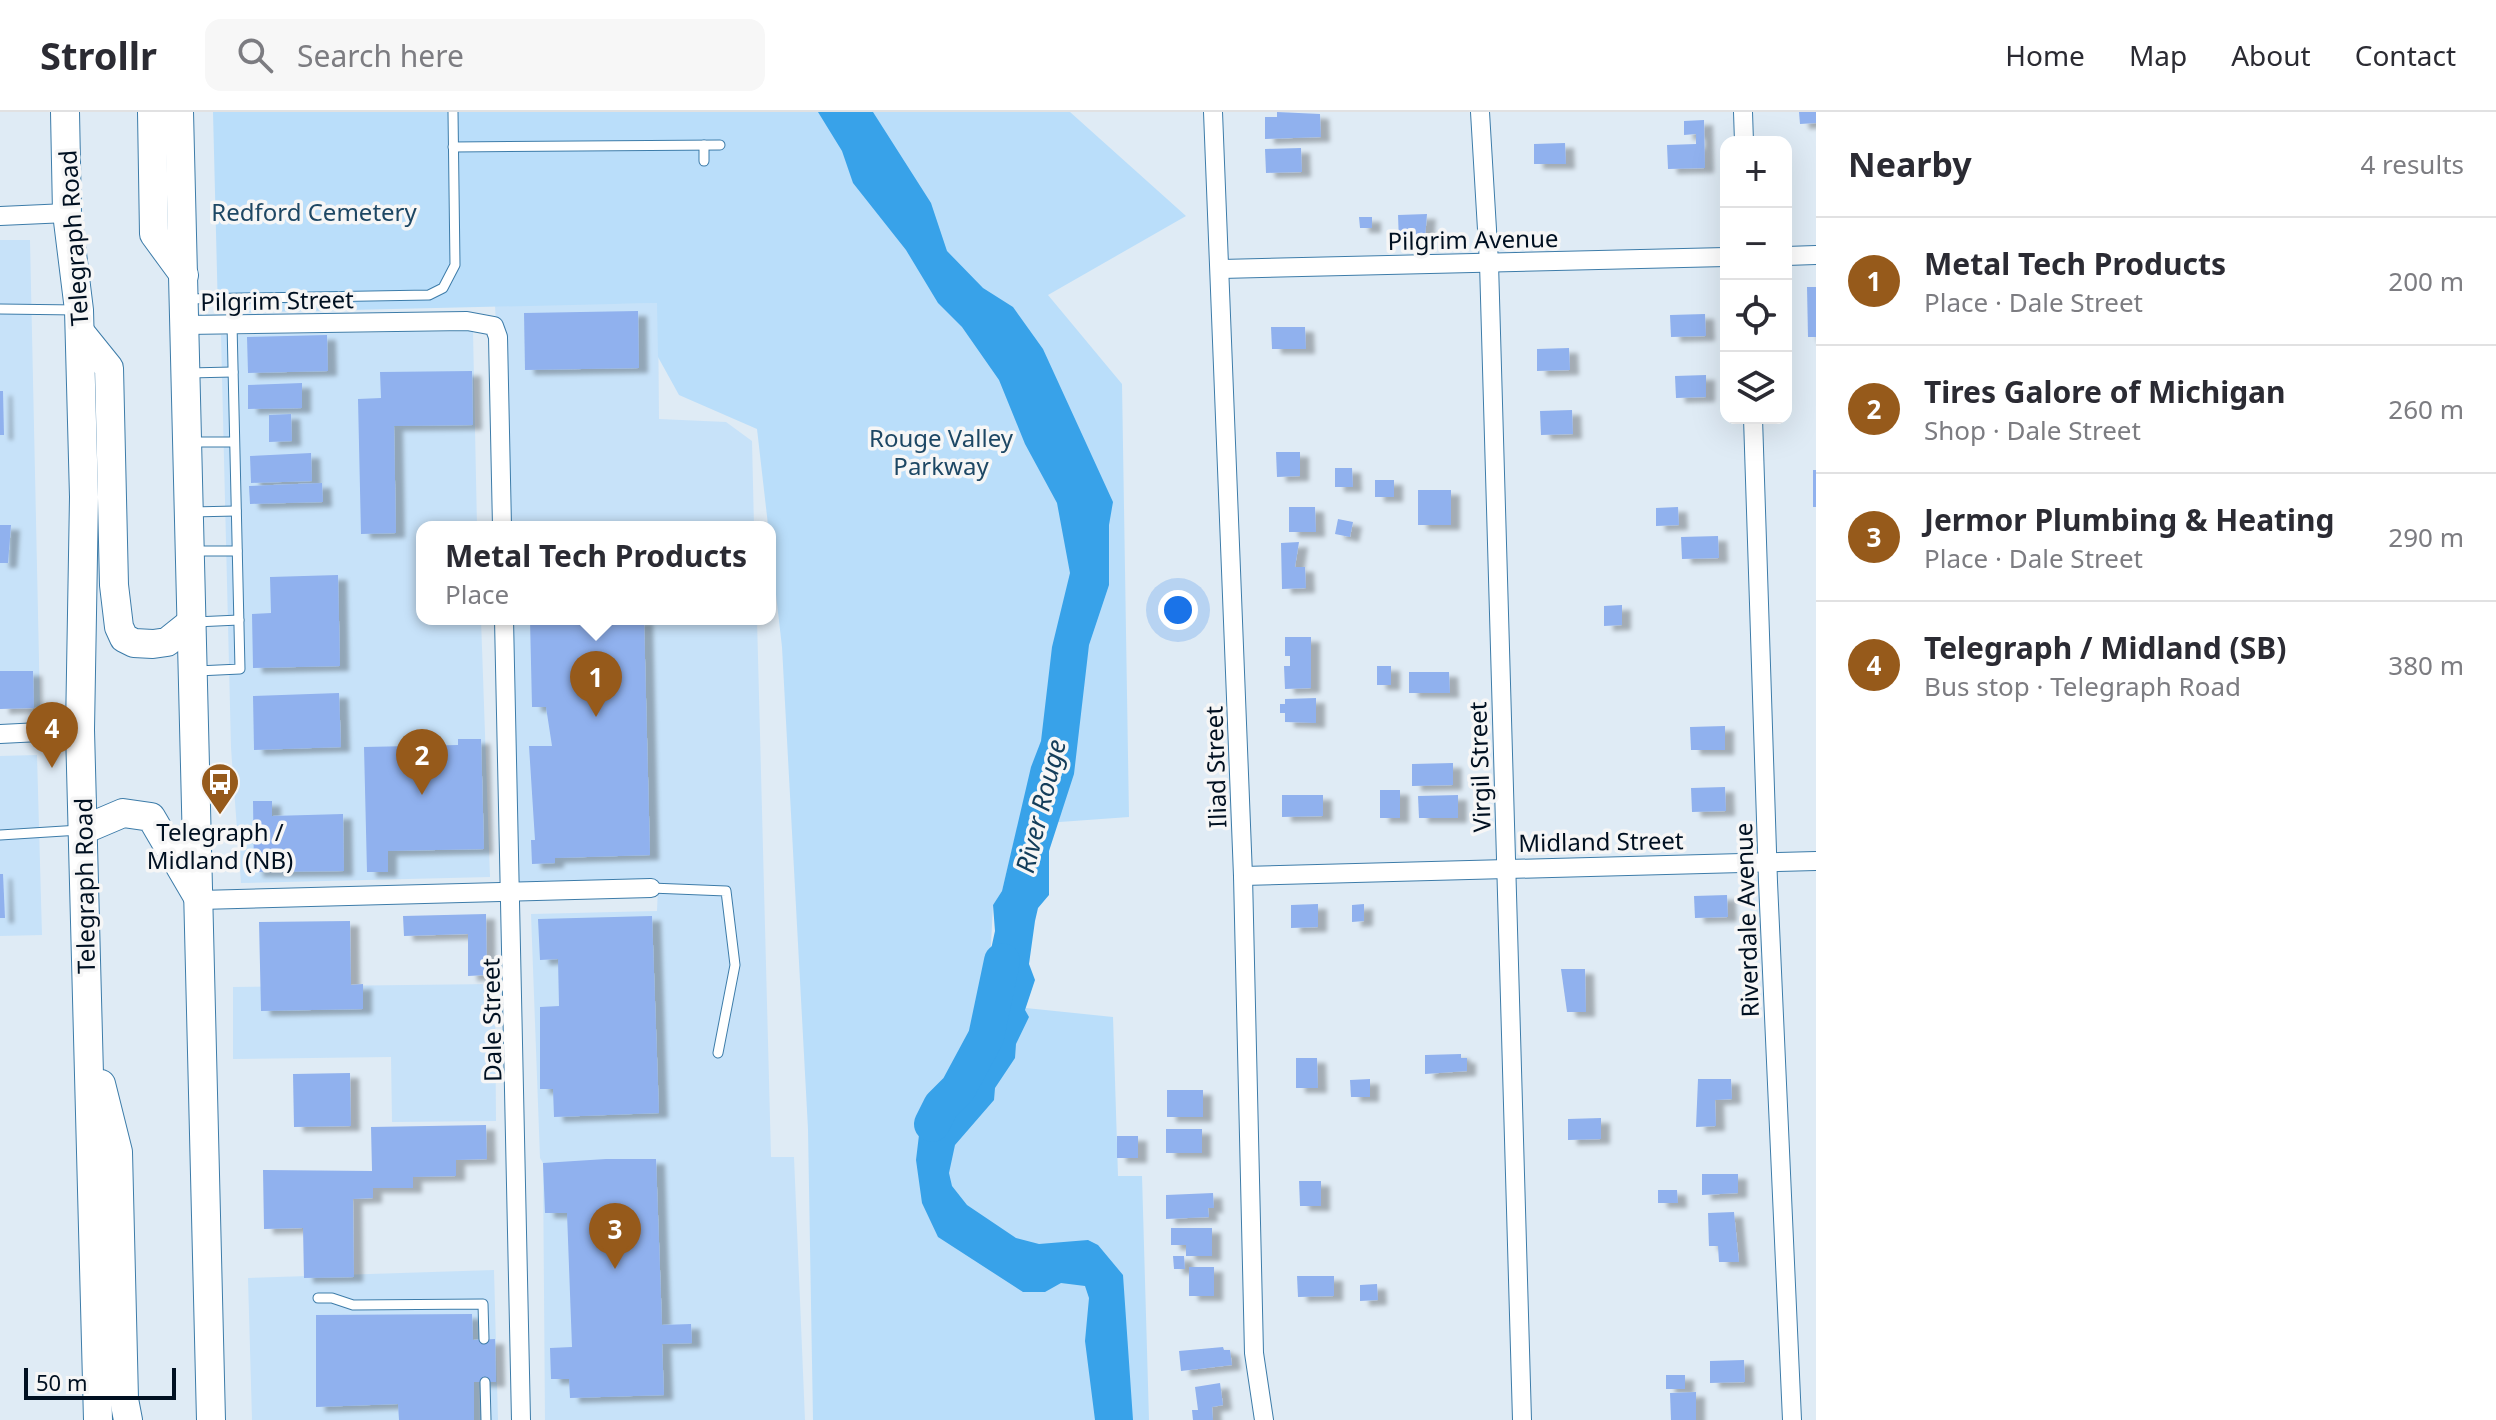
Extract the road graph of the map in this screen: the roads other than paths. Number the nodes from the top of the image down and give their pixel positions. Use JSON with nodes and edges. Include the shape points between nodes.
{"nodes":[{"id":1,"x":65,"y":112,"type":"edge"},
{"id":2,"x":152,"y":112,"type":"edge"},
{"id":3,"x":179,"y":112,"type":"edge"},
{"id":4,"x":453,"y":112,"type":"edge"},
{"id":5,"x":1213,"y":112,"type":"edge"},
{"id":6,"x":1480,"y":112,"type":"edge"},
{"id":7,"x":1743,"y":112,"type":"edge"},
{"id":8,"x":1744,"y":136,"type":"edge"},
{"id":9,"x":704,"y":145,"type":"junction"},
{"id":10,"x":720,"y":145,"type":"dead end"},
{"id":11,"x":453,"y":147,"type":"junction"},
{"id":12,"x":704,"y":161,"type":"dead end"},
{"id":13,"x":67,"y":213,"type":"junction"},
{"id":14,"x":0,"y":216,"type":"edge"},
{"id":15,"x":1816,"y":255,"type":"edge"},
{"id":16,"x":1792,"y":256,"type":"edge"},
{"id":17,"x":1720,"y":257,"type":"edge"},
{"id":18,"x":1489,"y":263,"type":"junction"},
{"id":19,"x":1221,"y":269,"type":"junction"},
{"id":20,"x":184,"y":300,"type":"junction"},
{"id":21,"x":0,"y":309,"type":"edge"},
{"id":22,"x":80,"y":321,"type":"junction"},
{"id":23,"x":232,"y":324,"type":"junction"},
{"id":24,"x":233,"y":372,"type":"junction"},
{"id":25,"x":186,"y":373,"type":"junction"},
{"id":26,"x":1753,"y":424,"type":"edge"},
{"id":27,"x":188,"y":442,"type":"junction"},
{"id":28,"x":234,"y":442,"type":"junction"},
{"id":29,"x":236,"y":511,"type":"junction"},
{"id":30,"x":190,"y":512,"type":"junction"},
{"id":31,"x":502,"y":521,"type":"edge"},
{"id":32,"x":191,"y":551,"type":"junction"},
{"id":33,"x":237,"y":551,"type":"junction"},
{"id":34,"x":239,"y":620,"type":"junction"},
{"id":35,"x":192,"y":622,"type":"junction"},
{"id":36,"x":504,"y":625,"type":"edge"},
{"id":37,"x":194,"y":671,"type":"junction"},
{"id":38,"x":80,"y":730,"type":"junction"},
{"id":39,"x":0,"y":734,"type":"edge"},
{"id":40,"x":83,"y":830,"type":"junction"},
{"id":41,"x":0,"y":835,"type":"edge"},
{"id":42,"x":1816,"y":861,"type":"edge"},
{"id":43,"x":1767,"y":862,"type":"junction"},
{"id":44,"x":1506,"y":867,"type":"junction"},
{"id":45,"x":1243,"y":876,"type":"junction"},
{"id":46,"x":651,"y":888,"type":"joint"},
{"id":47,"x":512,"y":891,"type":"junction"},
{"id":48,"x":200,"y":900,"type":"junction"},
{"id":49,"x":88,"y":1029,"type":"junction"},
{"id":50,"x":718,"y":1053,"type":"dead end"},
{"id":51,"x":318,"y":1298,"type":"dead end"},
{"id":52,"x":484,"y":1339,"type":"dead end"},
{"id":53,"x":485,"y":1382,"type":"dead end"},
{"id":54,"x":98,"y":1420,"type":"edge"},
{"id":55,"x":128,"y":1420,"type":"edge"},
{"id":56,"x":211,"y":1420,"type":"edge"},
{"id":57,"x":486,"y":1420,"type":"edge"},
{"id":58,"x":521,"y":1420,"type":"edge"},
{"id":59,"x":1264,"y":1420,"type":"edge"},
{"id":60,"x":1522,"y":1420,"type":"edge"},
{"id":61,"x":1792,"y":1420,"type":"edge"}],
"edges":[{"from":1,"to":13,"type":"main road","name":"Telegraph Road"},
{"from":2,"to":20,"type":"main road","via":[[154,234]]},
{"from":3,"to":20,"type":"main road"},
{"from":4,"to":11,"type":"lane"},
{"from":5,"to":19,"type":"street","name":"Iliad Street"},
{"from":6,"to":18,"type":"street","name":"Virgil Street"},
{"from":7,"to":8,"type":"street"},
{"from":9,"to":10,"type":"lane"},
{"from":9,"to":11,"type":"lane"},
{"from":9,"to":12,"type":"lane"},
{"from":11,"to":20,"type":"lane","via":[[455,265],[443,288],[429,295]]},
{"from":13,"to":14,"type":"street"},
{"from":13,"to":22,"type":"main road","name":"Telegraph Road"},
{"from":15,"to":16,"type":"street"},
{"from":17,"to":18,"type":"street","name":"Pilgrim Avenue"},
{"from":18,"to":19,"type":"street","name":"Pilgrim Avenue"},
{"from":18,"to":44,"type":"street","name":"Virgil Street"},
{"from":19,"to":45,"type":"street","name":"Iliad Street"},
{"from":20,"to":23,"type":"street","name":"Pilgrim Street"},
{"from":20,"to":25,"type":"main road"},
{"from":21,"to":22,"type":"lane"},
{"from":22,"to":35,"type":"main road","via":[[109,368],[119,627],[124,638],[153,644],[167,642]]},
{"from":22,"to":38,"type":"main road","name":"Telegraph Road","via":[[85,511]]},
{"from":23,"to":24,"type":"lane"},
{"from":23,"to":31,"type":"street","name":"Pilgrim Street","via":[[494,326]]},
{"from":24,"to":25,"type":"lane"},
{"from":24,"to":28,"type":"lane"},
{"from":25,"to":27,"type":"main road"},
{"from":26,"to":43,"type":"street","name":"Riverdale Avenue"},
{"from":27,"to":28,"type":"lane"},
{"from":27,"to":30,"type":"main road"},
{"from":28,"to":29,"type":"lane"},
{"from":29,"to":30,"type":"lane"},
{"from":29,"to":33,"type":"lane"},
{"from":30,"to":32,"type":"main road"},
{"from":32,"to":33,"type":"lane"},
{"from":32,"to":35,"type":"main road"},
{"from":33,"to":34,"type":"lane"},
{"from":34,"to":35,"type":"lane"},
{"from":34,"to":37,"type":"lane","via":[[240,669]]},
{"from":35,"to":37,"type":"main road"},
{"from":36,"to":47,"type":"street","name":"Dale Street"},
{"from":37,"to":48,"type":"main road"},
{"from":38,"to":39,"type":"street"},
{"from":38,"to":40,"type":"main road","name":"Telegraph Road"},
{"from":40,"to":41,"type":"lane"},
{"from":40,"to":48,"type":"main road","via":[[123,813],[151,817]]},
{"from":40,"to":49,"type":"main road","name":"Telegraph Road"},
{"from":42,"to":43,"type":"street","name":"Midland Street"},
{"from":43,"to":44,"type":"street","name":"Midland Street"},
{"from":43,"to":61,"type":"street","name":"Riverdale Avenue"},
{"from":44,"to":45,"type":"street","name":"Midland Street"},
{"from":44,"to":60,"type":"street","name":"Virgil Street"},
{"from":45,"to":59,"type":"street","name":"Iliad Street","via":[[1254,1353]]},
{"from":46,"to":47,"type":"street"},
{"from":46,"to":50,"type":"lane","via":[[726,891],[735,965]]},
{"from":47,"to":48,"type":"street"},
{"from":47,"to":58,"type":"street","name":"Dale Street"},
{"from":48,"to":56,"type":"main road"},
{"from":49,"to":54,"type":"main road","name":"Telegraph Road"},
{"from":49,"to":55,"type":"main road","via":[[118,1152]]},
{"from":51,"to":52,"type":"lane","via":[[353,1305],[483,1304]]},
{"from":53,"to":57,"type":"lane"}]}
